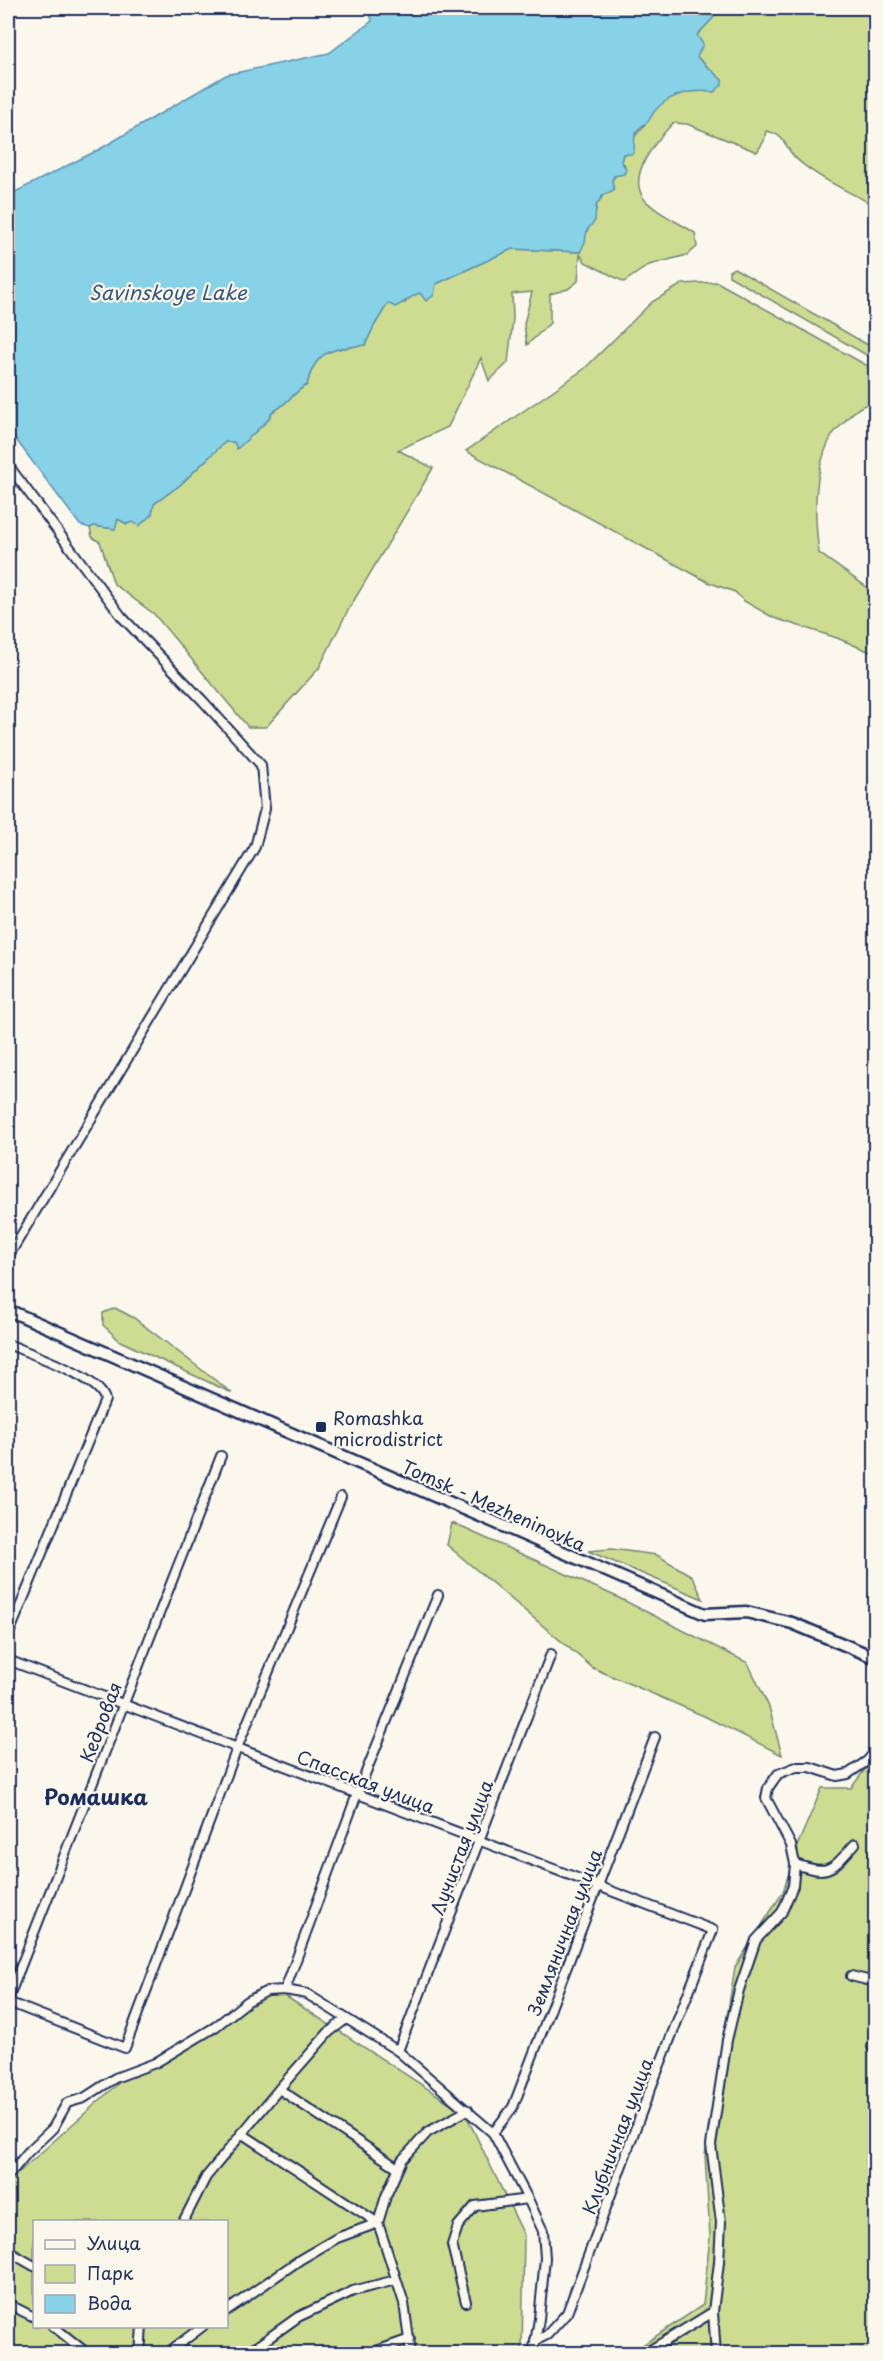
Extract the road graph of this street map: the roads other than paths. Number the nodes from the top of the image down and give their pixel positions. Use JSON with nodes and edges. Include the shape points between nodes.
{"nodes":[{"id":1,"x":8,"y":465,"type":"edge"},
{"id":2,"x":8,"y":1257,"type":"edge"},
{"id":3,"x":8,"y":1310,"type":"edge"},
{"id":4,"x":8,"y":1344,"type":"edge"},
{"id":5,"x":221,"y":1456,"type":"dead end"},
{"id":6,"x":341,"y":1497,"type":"dead end"},
{"id":7,"x":438,"y":1595,"type":"dead end"},
{"id":8,"x":8,"y":1636,"type":"edge"},
{"id":9,"x":551,"y":1654,"type":"dead end"},
{"id":10,"x":876,"y":1658,"type":"edge"},
{"id":11,"x":8,"y":1660,"type":"edge"},
{"id":12,"x":123,"y":1704,"type":"junction"},
{"id":13,"x":655,"y":1737,"type":"dead end"},
{"id":14,"x":237,"y":1748,"type":"junction"},
{"id":15,"x":876,"y":1751,"type":"edge"},
{"id":16,"x":357,"y":1794,"type":"junction"},
{"id":17,"x":479,"y":1841,"type":"junction"},
{"id":18,"x":855,"y":1844,"type":"dead end"},
{"id":19,"x":795,"y":1864,"type":"junction"},
{"id":20,"x":598,"y":1886,"type":"junction"},
{"id":21,"x":713,"y":1930,"type":"joint"},
{"id":22,"x":850,"y":1976,"type":"dead end"},
{"id":23,"x":876,"y":1977,"type":"edge"},
{"id":24,"x":285,"y":1990,"type":"junction"},
{"id":25,"x":8,"y":2001,"type":"edge"},
{"id":26,"x":345,"y":2020,"type":"junction"},
{"id":27,"x":398,"y":2051,"type":"junction"},
{"id":28,"x":279,"y":2089,"type":"junction"},
{"id":29,"x":468,"y":2110,"type":"junction"},
{"id":30,"x":241,"y":2133,"type":"junction"},
{"id":31,"x":493,"y":2133,"type":"junction"},
{"id":32,"x":398,"y":2168,"type":"junction"},
{"id":33,"x":8,"y":2176,"type":"edge"},
{"id":34,"x":528,"y":2199,"type":"junction"},
{"id":35,"x":184,"y":2220,"type":"edge"},
{"id":36,"x":378,"y":2223,"type":"junction"},
{"id":37,"x":8,"y":2251,"type":"edge"},
{"id":38,"x":33,"y":2265,"type":"edge"},
{"id":39,"x":396,"y":2280,"type":"junction"},
{"id":40,"x":466,"y":2302,"type":"dead end"},
{"id":41,"x":8,"y":2304,"type":"edge"},
{"id":42,"x":228,"y":2310,"type":"edge"},
{"id":43,"x":713,"y":2312,"type":"junction"},
{"id":44,"x":33,"y":2316,"type":"edge"},
{"id":45,"x":56,"y":2328,"type":"edge"},
{"id":46,"x":140,"y":2328,"type":"edge"},
{"id":47,"x":200,"y":2328,"type":"edge"},
{"id":48,"x":410,"y":2339,"type":"junction"},
{"id":49,"x":535,"y":2341,"type":"junction"},
{"id":50,"x":88,"y":2354,"type":"edge"},
{"id":51,"x":140,"y":2354,"type":"edge"},
{"id":52,"x":166,"y":2354,"type":"edge"},
{"id":53,"x":246,"y":2354,"type":"edge"},
{"id":54,"x":368,"y":2354,"type":"edge"},
{"id":55,"x":411,"y":2354,"type":"edge"},
{"id":56,"x":533,"y":2354,"type":"edge"},
{"id":57,"x":644,"y":2354,"type":"edge"},
{"id":58,"x":716,"y":2354,"type":"edge"}],
"edges":[{"from":1,"to":2,"type":"street","via":[[122,617],[261,765],[265,809],[255,847]]},
{"from":3,"to":10,"type":"street","name":"Tomsk - Mezheninovka","via":[[705,1614],[746,1612],[792,1623]]},
{"from":4,"to":8,"type":"street","via":[[83,1376],[104,1392],[105,1400]]},
{"from":5,"to":12,"type":"street","name":"Кедровая"},
{"from":6,"to":14,"type":"street"},
{"from":7,"to":16,"type":"street"},
{"from":9,"to":17,"type":"street","name":"Лучистая улица"},
{"from":11,"to":12,"type":"street","name":"Спасская улица"},
{"from":12,"to":14,"type":"street","name":"Спасская улица"},
{"from":12,"to":25,"type":"street","name":"Кедровая"},
{"from":13,"to":20,"type":"street","name":"Земляничная улица"},
{"from":14,"to":16,"type":"street","name":"Спасская улица"},
{"from":14,"to":25,"type":"street","via":[[126,2048]]},
{"from":15,"to":19,"type":"street","via":[[848,1774],[837,1776],[810,1767],[796,1767],[787,1769],[772,1782],[766,1798],[791,1845]]},
{"from":16,"to":17,"type":"street","name":"Спасская улица"},
{"from":16,"to":24,"type":"street"},
{"from":17,"to":20,"type":"street","name":"Спасская улица"},
{"from":17,"to":27,"type":"street","name":"Лучистая улица"},
{"from":18,"to":19,"type":"street","via":[[830,1869],[818,1871]]},
{"from":19,"to":43,"type":"street","via":[[793,1886],[782,1912],[756,1940],[727,2040],[711,2145],[721,2223]]},
{"from":20,"to":21,"type":"street","name":"Спасская улица"},
{"from":20,"to":31,"type":"street","name":"Земляничная улица","via":[[513,2107]]},
{"from":21,"to":49,"type":"street","name":"Клубничная улица","via":[[567,2313],[547,2336]]},
{"from":22,"to":23,"type":"street","via":[[867,1980]]},
{"from":24,"to":26,"type":"street","via":[[306,1994]]},
{"from":24,"to":33,"type":"street","via":[[267,1991],[155,2063],[67,2103],[53,2128]]},
{"from":26,"to":27,"type":"street"},
{"from":26,"to":28,"type":"street","via":[[329,2032]]},
{"from":27,"to":29,"type":"street"},
{"from":28,"to":30,"type":"street"},
{"from":28,"to":32,"type":"street"},
{"from":29,"to":31,"type":"street"},
{"from":29,"to":32,"type":"street","via":[[428,2132]]},
{"from":30,"to":35,"type":"street","via":[[206,2177]]},
{"from":30,"to":36,"type":"street"},
{"from":31,"to":34,"type":"street"},
{"from":32,"to":36,"type":"street"},
{"from":34,"to":40,"type":"street","via":[[475,2206],[458,2226],[452,2245]]},
{"from":34,"to":49,"type":"street","via":[[543,2231]]},
{"from":36,"to":39,"type":"street"},
{"from":36,"to":42,"type":"street","via":[[337,2238]]},
{"from":37,"to":38,"type":"street"},
{"from":39,"to":48,"type":"street"},
{"from":39,"to":53,"type":"street","via":[[353,2291],[297,2316]]},
{"from":41,"to":44,"type":"street"},
{"from":43,"to":57,"type":"street"},
{"from":43,"to":58,"type":"street"},
{"from":45,"to":50,"type":"street"},
{"from":46,"to":51,"type":"street"},
{"from":47,"to":52,"type":"street"},
{"from":48,"to":54,"type":"street"},
{"from":48,"to":55,"type":"street"},
{"from":49,"to":56,"type":"street"}]}
